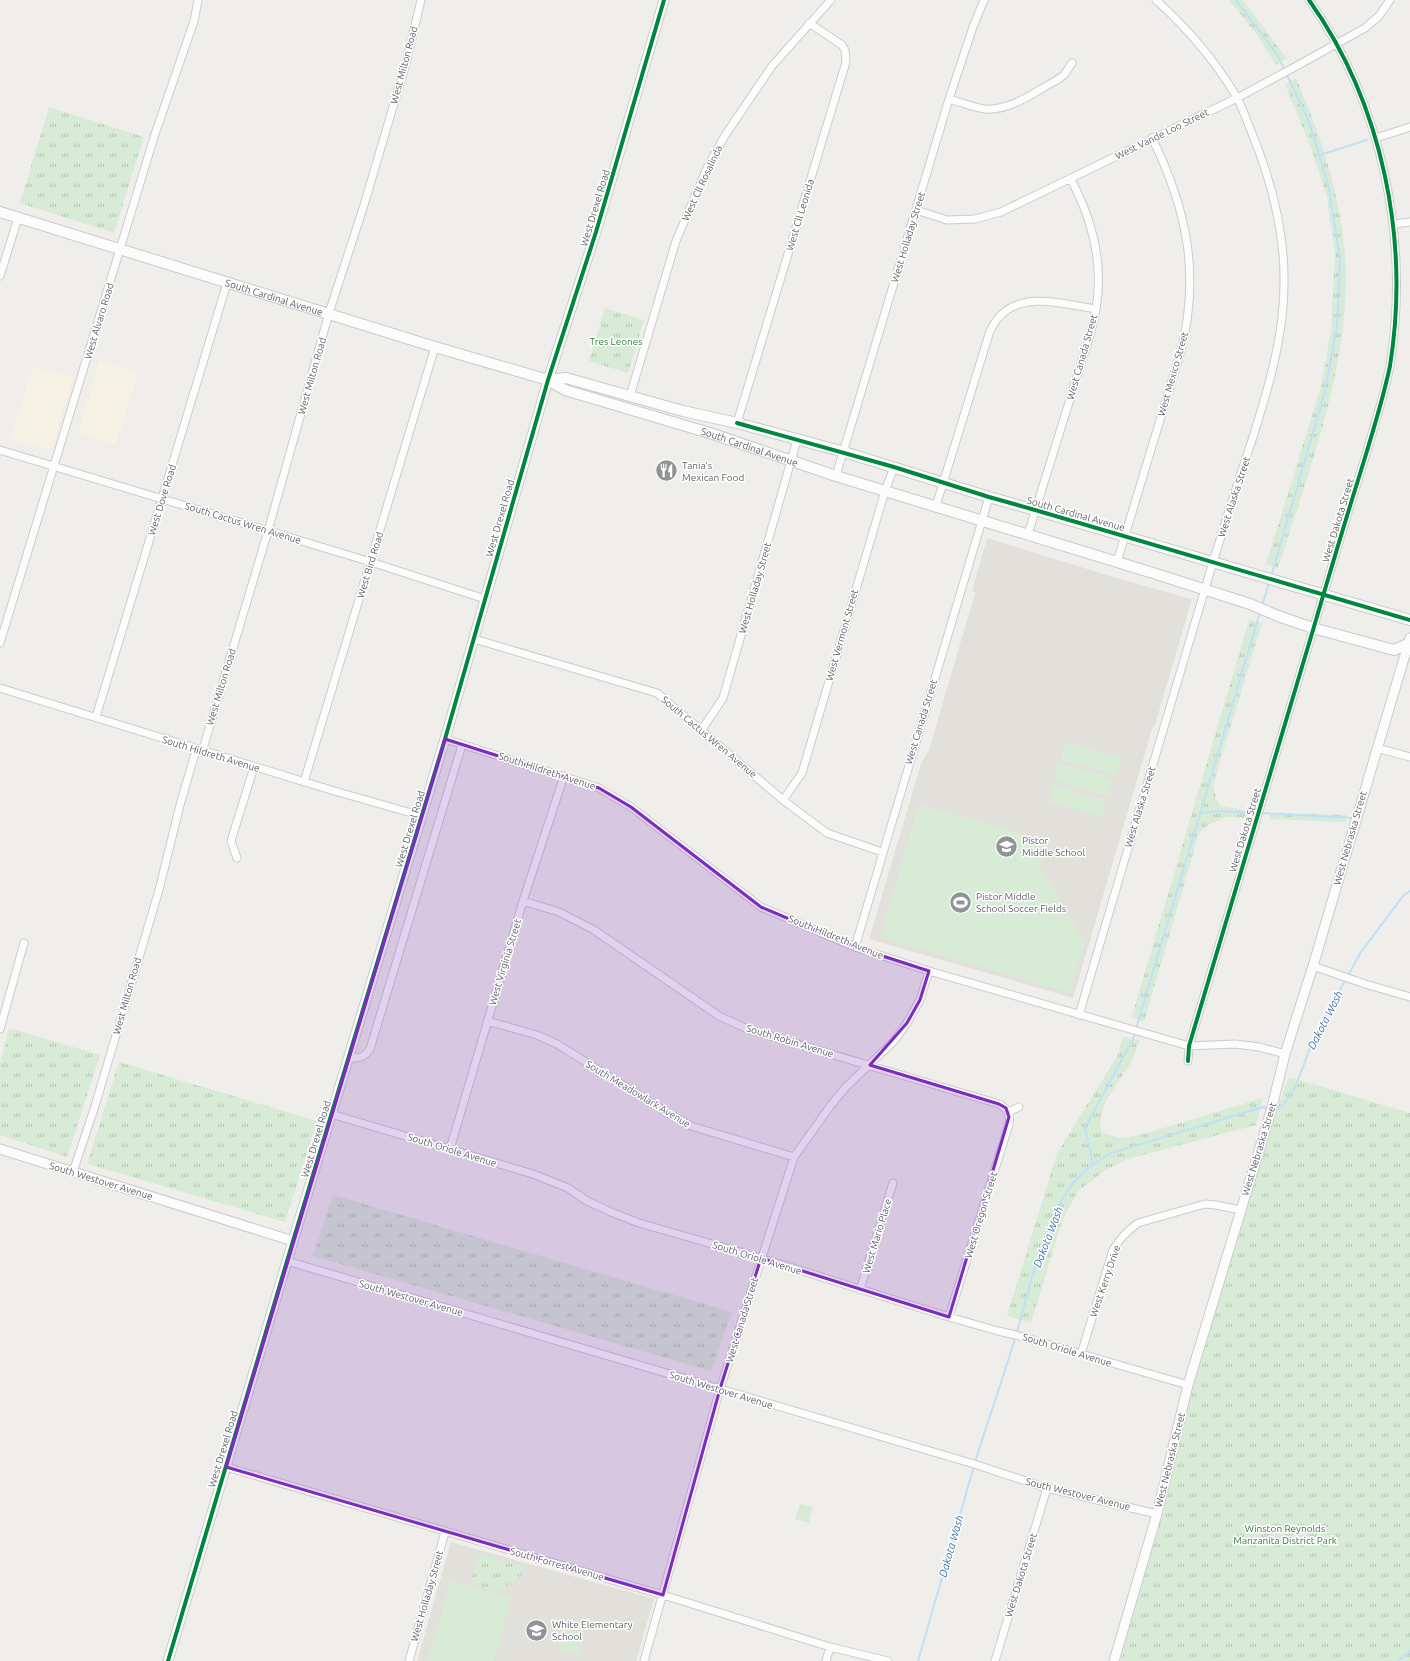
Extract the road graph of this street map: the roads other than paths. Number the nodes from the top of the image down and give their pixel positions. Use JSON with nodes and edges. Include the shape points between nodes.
{"nodes":[{"id":1,"x":198,"y":0,"type":"edge"},
{"id":2,"x":421,"y":0,"type":"edge"},
{"id":3,"x":664,"y":0,"type":"edge"},
{"id":4,"x":831,"y":0,"type":"edge"},
{"id":5,"x":984,"y":0,"type":"edge"},
{"id":6,"x":1156,"y":0,"type":"edge"},
{"id":7,"x":1309,"y":0,"type":"edge"},
{"id":8,"x":1390,"y":0,"type":"edge"},
{"id":9,"x":809,"y":23,"type":"junction"},
{"id":10,"x":1336,"y":44,"type":"junction"},
{"id":11,"x":1072,"y":63,"type":"dead end"},
{"id":12,"x":1237,"y":98,"type":"junction"},
{"id":13,"x":949,"y":99,"type":"junction"},
{"id":14,"x":1410,"y":127,"type":"edge"},
{"id":15,"x":1152,"y":138,"type":"junction"},
{"id":16,"x":1376,"y":138,"type":"junction"},
{"id":17,"x":1071,"y":179,"type":"junction"},
{"id":18,"x":916,"y":210,"type":"junction"},
{"id":19,"x":0,"y":212,"type":"edge"},
{"id":20,"x":18,"y":218,"type":"junction"},
{"id":21,"x":1410,"y":222,"type":"edge"},
{"id":22,"x":1395,"y":224,"type":"junction"},
{"id":23,"x":120,"y":249,"type":"junction"},
{"id":24,"x":0,"y":276,"type":"edge"},
{"id":25,"x":227,"y":283,"type":"junction"},
{"id":26,"x":1096,"y":309,"type":"junction"},
{"id":27,"x":329,"y":313,"type":"junction"},
{"id":28,"x":435,"y":347,"type":"junction"},
{"id":29,"x":548,"y":380,"type":"junction"},
{"id":30,"x":630,"y":396,"type":"junction"},
{"id":31,"x":736,"y":423,"type":"junction"},
{"id":32,"x":798,"y":440,"type":"junction"},
{"id":33,"x":0,"y":450,"type":"edge"},
{"id":34,"x":844,"y":452,"type":"junction"},
{"id":35,"x":792,"y":460,"type":"junction"},
{"id":36,"x":54,"y":466,"type":"junction"},
{"id":37,"x":894,"y":467,"type":"junction"},
{"id":38,"x":836,"y":476,"type":"junction"},
{"id":39,"x":943,"y":482,"type":"junction"},
{"id":40,"x":884,"y":491,"type":"junction"},
{"id":41,"x":989,"y":497,"type":"junction"},
{"id":42,"x":163,"y":499,"type":"junction"},
{"id":43,"x":936,"y":506,"type":"junction"},
{"id":44,"x":1035,"y":510,"type":"junction"},
{"id":45,"x":982,"y":521,"type":"junction"},
{"id":46,"x":268,"y":531,"type":"junction"},
{"id":47,"x":1028,"y":534,"type":"junction"},
{"id":48,"x":1125,"y":536,"type":"junction"},
{"id":49,"x":371,"y":562,"type":"junction"},
{"id":50,"x":1117,"y":562,"type":"junction"},
{"id":51,"x":1213,"y":562,"type":"junction"},
{"id":52,"x":1205,"y":590,"type":"junction"},
{"id":53,"x":1323,"y":595,"type":"junction"},
{"id":54,"x":485,"y":599,"type":"junction"},
{"id":55,"x":1410,"y":620,"type":"edge"},
{"id":56,"x":1313,"y":628,"type":"junction"},
{"id":57,"x":474,"y":639,"type":"junction"},
{"id":58,"x":1409,"y":642,"type":"edge"},
{"id":59,"x":0,"y":643,"type":"edge"},
{"id":60,"x":0,"y":688,"type":"edge"},
{"id":61,"x":96,"y":717,"type":"junction"},
{"id":62,"x":701,"y":731,"type":"junction"},
{"id":63,"x":445,"y":739,"type":"junction"},
{"id":64,"x":462,"y":744,"type":"junction"},
{"id":65,"x":1377,"y":748,"type":"junction"},
{"id":66,"x":199,"y":751,"type":"junction"},
{"id":67,"x":1410,"y":757,"type":"edge"},
{"id":68,"x":254,"y":767,"type":"junction"},
{"id":69,"x":564,"y":776,"type":"junction"},
{"id":70,"x":304,"y":782,"type":"junction"},
{"id":71,"x":782,"y":800,"type":"junction"},
{"id":72,"x":422,"y":816,"type":"junction"},
{"id":73,"x":882,"y":852,"type":"junction"},
{"id":74,"x":237,"y":858,"type":"dead end"},
{"id":75,"x":523,"y":901,"type":"junction"},
{"id":76,"x":24,"y":943,"type":"dead end"},
{"id":77,"x":855,"y":947,"type":"junction"},
{"id":78,"x":1313,"y":966,"type":"junction"},
{"id":79,"x":930,"y":971,"type":"junction"},
{"id":80,"x":1410,"y":997,"type":"edge"},
{"id":81,"x":1079,"y":1015,"type":"junction"},
{"id":82,"x":487,"y":1021,"type":"junction"},
{"id":83,"x":0,"y":1029,"type":"edge"},
{"id":84,"x":1189,"y":1046,"type":"junction"},
{"id":85,"x":1285,"y":1054,"type":"junction"},
{"id":86,"x":348,"y":1058,"type":"junction"},
{"id":87,"x":1188,"y":1061,"type":"dead end"},
{"id":88,"x":870,"y":1065,"type":"junction"},
{"id":89,"x":1019,"y":1107,"type":"dead end"},
{"id":90,"x":1008,"y":1112,"type":"junction"},
{"id":91,"x":331,"y":1114,"type":"junction"},
{"id":92,"x":0,"y":1149,"type":"edge"},
{"id":93,"x":450,"y":1149,"type":"junction"},
{"id":94,"x":794,"y":1157,"type":"junction"},
{"id":95,"x":73,"y":1172,"type":"junction"},
{"id":96,"x":893,"y":1183,"type":"dead end"},
{"id":97,"x":1240,"y":1210,"type":"junction"},
{"id":98,"x":293,"y":1241,"type":"junction"},
{"id":99,"x":761,"y":1258,"type":"junction"},
{"id":100,"x":287,"y":1261,"type":"junction"},
{"id":101,"x":860,"y":1290,"type":"junction"},
{"id":102,"x":949,"y":1317,"type":"junction"},
{"id":103,"x":1081,"y":1354,"type":"junction"},
{"id":104,"x":1188,"y":1385,"type":"junction"},
{"id":105,"x":720,"y":1389,"type":"junction"},
{"id":106,"x":226,"y":1467,"type":"junction"},
{"id":107,"x":1047,"y":1488,"type":"junction"},
{"id":108,"x":1157,"y":1514,"type":"junction"},
{"id":109,"x":445,"y":1532,"type":"junction"},
{"id":110,"x":663,"y":1595,"type":"junction"},
{"id":111,"x":830,"y":1647,"type":"junction"},
{"id":112,"x":168,"y":1661,"type":"edge"},
{"id":113,"x":409,"y":1661,"type":"edge"},
{"id":114,"x":644,"y":1661,"type":"edge"},
{"id":115,"x":826,"y":1661,"type":"edge"},
{"id":116,"x":888,"y":1661,"type":"edge"},
{"id":117,"x":995,"y":1661,"type":"edge"},
{"id":118,"x":1114,"y":1661,"type":"edge"}],
"edges":[{"from":1,"to":23,"type":"street","name":"West Alvaro Road","via":[[194,21],[155,134]]},
{"from":2,"to":27,"type":"street","name":"West Milton Road","via":[[406,63],[367,198]]},
{"from":3,"to":29,"type":"street","name":"West Drexel Road","via":[[596,232]]},
{"from":4,"to":9,"type":"street","name":"West Cll Rosalinda"},
{"from":5,"to":13,"type":"street","name":"West Holladay Street"},
{"from":6,"to":12,"type":"street","name":"West Alaska Street","via":[[1202,46]]},
{"from":7,"to":10,"type":"street","name":"West Dakota Street"},
{"from":8,"to":10,"type":"street","name":"West Vande Loo Street","via":[[1379,16],[1365,28]]},
{"from":9,"to":30,"type":"street","name":"West Cll Rosalinda","via":[[772,66],[748,100],[707,168],[676,241]]},
{"from":9,"to":31,"type":"street","name":"West Cll Leonida","via":[[842,46],[846,62]]},
{"from":10,"to":12,"type":"street","name":"West Vande Loo Street"},
{"from":10,"to":16,"type":"street","name":"West Dakota Street","via":[[1366,106]]},
{"from":11,"to":13,"type":"street","via":[[1057,80],[1008,105],[985,109]]},
{"from":12,"to":15,"type":"street","name":"West Vande Loo Street"},
{"from":12,"to":51,"type":"street","name":"West Alaska Street","via":[[1262,159],[1274,198],[1284,279],[1280,336],[1267,391]]},
{"from":13,"to":18,"type":"street","name":"West Holladay Street"},
{"from":14,"to":16,"type":"street"},
{"from":15,"to":17,"type":"street","name":"West Vande Loo Street"},
{"from":15,"to":48,"type":"street","name":"West Mexico Street","via":[[1171,179],[1184,221],[1189,256],[1189,304],[1181,349]]},
{"from":16,"to":22,"type":"street","name":"West Dakota Street"},
{"from":17,"to":18,"type":"street","name":"West Vande Loo Street","via":[[1001,212],[975,219],[947,220]]},
{"from":17,"to":26,"type":"street","name":"West Canada Street","via":[[1088,218],[1097,253],[1099,284]]},
{"from":18,"to":34,"type":"street","name":"West Holladay Street"},
{"from":19,"to":20,"type":"main road","name":"South Cardinal Avenue"},
{"from":20,"to":23,"type":"main road","name":"South Cardinal Avenue"},
{"from":20,"to":24,"type":"street"},
{"from":21,"to":22,"type":"street"},
{"from":22,"to":53,"type":"street","name":"West Dakota Street","via":[[1398,283],[1390,363],[1382,402]]},
{"from":23,"to":25,"type":"main road","name":"South Cardinal Avenue"},
{"from":23,"to":36,"type":"street","name":"West Alvaro Road"},
{"from":25,"to":27,"type":"main road","name":"South Cardinal Avenue"},
{"from":25,"to":42,"type":"street","name":"West Dove Road"},
{"from":26,"to":39,"type":"street","via":[[1032,301],[1014,306],[1000,315],[990,330]]},
{"from":26,"to":44,"type":"street","name":"West Canada Street"},
{"from":27,"to":28,"type":"main road","name":"South Cardinal Avenue"},
{"from":27,"to":46,"type":"street","name":"West Milton Road"},
{"from":28,"to":29,"type":"main road","name":"South Cardinal Avenue"},
{"from":28,"to":49,"type":"street","name":"West Bird Road"},
{"from":29,"to":30,"type":"main road","name":"South Cardinal Avenue","via":[[566,378]]},
{"from":29,"to":35,"type":"main road","name":"South Cardinal Avenue","via":[[565,390]]},
{"from":29,"to":54,"type":"street","name":"West Drexel Road"},
{"from":30,"to":31,"type":"main road","name":"South Cardinal Avenue"},
{"from":31,"to":32,"type":"main road","name":"South Cardinal Avenue"},
{"from":32,"to":34,"type":"main road","name":"South Cardinal Avenue"},
{"from":32,"to":35,"type":"street","name":"West Holladay Street"},
{"from":33,"to":36,"type":"street","name":"South Cactus Wren Avenue"},
{"from":34,"to":37,"type":"main road","name":"South Cardinal Avenue"},
{"from":34,"to":38,"type":"street","name":"West Holladay Street"},
{"from":35,"to":38,"type":"main road","name":"South Cardinal Avenue"},
{"from":35,"to":62,"type":"street","name":"West Holladay Street","via":[[723,698]]},
{"from":36,"to":42,"type":"street","name":"South Cactus Wren Avenue"},
{"from":36,"to":59,"type":"street","name":"West Alvaro Road"},
{"from":37,"to":39,"type":"main road","name":"South Cardinal Avenue"},
{"from":37,"to":40,"type":"street","name":"West Vermont Street"},
{"from":38,"to":40,"type":"main road","name":"South Cardinal Avenue"},
{"from":39,"to":41,"type":"main road","name":"South Cardinal Avenue"},
{"from":39,"to":43,"type":"street"},
{"from":40,"to":43,"type":"main road","name":"South Cardinal Avenue"},
{"from":40,"to":71,"type":"street","name":"West Vermont Street","via":[[802,773]]},
{"from":41,"to":44,"type":"main road","name":"South Cardinal Avenue"},
{"from":41,"to":45,"type":"street","name":"West Canada Street"},
{"from":42,"to":46,"type":"street","name":"South Cactus Wren Avenue"},
{"from":42,"to":61,"type":"street","name":"West Dove Road"},
{"from":43,"to":45,"type":"main road","name":"South Cardinal Avenue"},
{"from":44,"to":47,"type":"street","name":"West Canada Street"},
{"from":44,"to":48,"type":"main road","name":"South Cardinal Avenue"},
{"from":45,"to":47,"type":"main road","name":"South Cardinal Avenue"},
{"from":45,"to":73,"type":"street","name":"West Canada Street"},
{"from":46,"to":49,"type":"street","name":"South Cactus Wren Avenue"},
{"from":46,"to":66,"type":"street","name":"West Milton Road"},
{"from":47,"to":50,"type":"main road","name":"South Cardinal Avenue"},
{"from":48,"to":50,"type":"street","name":"West Mexico Street"},
{"from":48,"to":51,"type":"main road","name":"South Cardinal Avenue"},
{"from":49,"to":54,"type":"street","name":"South Cactus Wren Avenue"},
{"from":49,"to":70,"type":"street","name":"West Bird Road"},
{"from":50,"to":52,"type":"main road","name":"South Cardinal Avenue"},
{"from":51,"to":52,"type":"street","name":"West Alaska Street"},
{"from":51,"to":53,"type":"main road","name":"South Cardinal Avenue"},
{"from":52,"to":56,"type":"main road","name":"South Cardinal Avenue"},
{"from":52,"to":81,"type":"street","name":"West Alaska Street"},
{"from":53,"to":55,"type":"main road","name":"South Cardinal Avenue"},
{"from":53,"to":56,"type":"street","name":"West Dakota Street"},
{"from":54,"to":57,"type":"street","name":"West Drexel Road"},
{"from":56,"to":58,"type":"main road","name":"South Cardinal Avenue","via":[[1394,650]]},
{"from":56,"to":84,"type":"street","name":"West Dakota Street"},
{"from":57,"to":62,"type":"street","name":"South Cactus Wren Avenue","via":[[657,693]]},
{"from":57,"to":63,"type":"street","name":"West Drexel Road"},
{"from":58,"to":65,"type":"street","name":"West Nebraska Street"},
{"from":60,"to":61,"type":"street","name":"South Hildreth Avenue"},
{"from":61,"to":66,"type":"street","name":"South Hildreth Avenue"},
{"from":62,"to":71,"type":"street","name":"South Cactus Wren Avenue"},
{"from":63,"to":64,"type":"street","name":"South Hildreth Avenue"},
{"from":63,"to":72,"type":"street","name":"West Drexel Road"},
{"from":64,"to":69,"type":"street","name":"South Hildreth Avenue"},
{"from":64,"to":86,"type":"street","via":[[370,1049],[366,1056]]},
{"from":65,"to":67,"type":"street"},
{"from":65,"to":78,"type":"street","name":"West Nebraska Street"},
{"from":66,"to":68,"type":"street","name":"South Hildreth Avenue"},
{"from":66,"to":95,"type":"street","name":"West Milton Road","via":[[180,805],[159,890]]},
{"from":68,"to":70,"type":"street","name":"South Hildreth Avenue"},
{"from":68,"to":74,"type":"street","via":[[231,841]]},
{"from":69,"to":75,"type":"street","name":"West Virginia Street"},
{"from":69,"to":77,"type":"street","name":"South Hildreth Avenue","via":[[599,788],[631,807],[761,907]]},
{"from":70,"to":72,"type":"street","name":"South Hildreth Avenue"},
{"from":71,"to":73,"type":"street","name":"South Cactus Wren Avenue","via":[[828,833]]},
{"from":72,"to":86,"type":"street","name":"West Drexel Road"},
{"from":73,"to":77,"type":"street","name":"West Canada Street"},
{"from":75,"to":82,"type":"street","name":"West Virginia Street"},
{"from":75,"to":88,"type":"street","name":"South Robin Avenue","via":[[559,912],[594,930],[719,1016],[750,1030]]},
{"from":76,"to":83,"type":"street"},
{"from":77,"to":79,"type":"street","name":"South Hildreth Avenue"},
{"from":78,"to":80,"type":"street"},
{"from":78,"to":85,"type":"street","name":"West Nebraska Street"},
{"from":79,"to":81,"type":"street","name":"South Hildreth Avenue"},
{"from":79,"to":88,"type":"street","name":"West Canada Street","via":[[914,1012],[894,1041]]},
{"from":81,"to":84,"type":"street","name":"South Hildreth Avenue"},
{"from":82,"to":93,"type":"street","name":"West Virginia Street"},
{"from":82,"to":94,"type":"street","name":"South Meadowlark Avenue","via":[[537,1035],[557,1044],[691,1126]]},
{"from":84,"to":85,"type":"street","name":"South Hildreth Avenue","via":[[1235,1044]]},
{"from":84,"to":87,"type":"street","name":"West Dakota Street"},
{"from":85,"to":97,"type":"street","name":"West Nebraska Street","via":[[1271,1111]]},
{"from":86,"to":91,"type":"street","name":"West Drexel Road"},
{"from":88,"to":90,"type":"street","name":"South Robin Avenue","via":[[998,1104]]},
{"from":88,"to":94,"type":"street","name":"West Canada Street","via":[[831,1105]]},
{"from":89,"to":90,"type":"street"},
{"from":90,"to":102,"type":"street","name":"West Oregon Street","via":[[1009,1124]]},
{"from":91,"to":93,"type":"street","name":"South Oriole Avenue"},
{"from":91,"to":98,"type":"street","name":"West Drexel Road"},
{"from":92,"to":95,"type":"street","name":"South Westover Avenue"},
{"from":93,"to":99,"type":"street","name":"South Oriole Avenue","via":[[533,1174],[639,1223]]},
{"from":94,"to":99,"type":"street","name":"West Canada Street"},
{"from":95,"to":98,"type":"street","name":"South Westover Avenue"},
{"from":96,"to":101,"type":"street","name":"West Mario Place"},
{"from":97,"to":103,"type":"street","name":"West Kerry Drive","via":[[1205,1204],[1138,1223],[1128,1229],[1114,1250]]},
{"from":97,"to":104,"type":"street","name":"West Nebraska Street"},
{"from":98,"to":100,"type":"street","name":"West Drexel Road"},
{"from":99,"to":101,"type":"street","name":"South Oriole Avenue"},
{"from":99,"to":105,"type":"street","name":"West Canada Street"},
{"from":100,"to":105,"type":"street","name":"South Westover Avenue"},
{"from":100,"to":106,"type":"street","name":"West Drexel Road"},
{"from":101,"to":102,"type":"street","name":"South Oriole Avenue"},
{"from":102,"to":103,"type":"street","name":"South Oriole Avenue"},
{"from":103,"to":104,"type":"street","name":"South Oriole Avenue"},
{"from":104,"to":108,"type":"street","name":"West Nebraska Street"},
{"from":105,"to":107,"type":"street","name":"South Westover Avenue"},
{"from":105,"to":110,"type":"street","name":"West Canada Street"},
{"from":106,"to":109,"type":"street","name":"South Forrest Avenue"},
{"from":106,"to":112,"type":"street","name":"West Drexel Road"},
{"from":107,"to":108,"type":"street","name":"South Westover Avenue"},
{"from":107,"to":117,"type":"street","name":"West Dakota Street"},
{"from":108,"to":118,"type":"street","name":"West Nebraska Street"},
{"from":109,"to":110,"type":"street","name":"South Forrest Avenue"},
{"from":109,"to":113,"type":"street","name":"West Holladay Street"},
{"from":110,"to":111,"type":"street","name":"South Forrest Avenue"},
{"from":110,"to":114,"type":"street","name":"West Canada Street"},
{"from":111,"to":115,"type":"street"},
{"from":111,"to":116,"type":"street","name":"South Forrest Avenue"}]}
